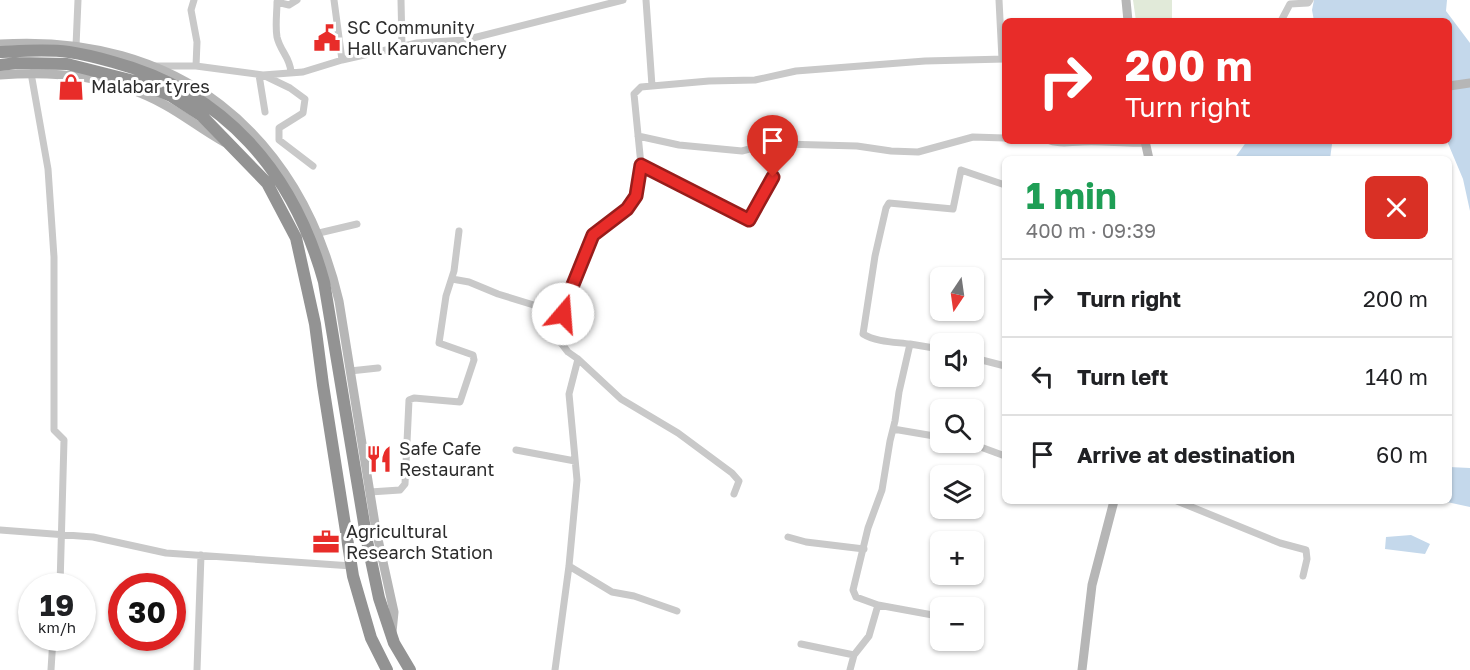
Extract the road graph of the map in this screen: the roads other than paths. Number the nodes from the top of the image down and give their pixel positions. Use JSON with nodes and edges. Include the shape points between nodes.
{"nodes":[{"id":1,"x":78,"y":0,"type":"edge"},
{"id":2,"x":194,"y":0,"type":"edge"},
{"id":3,"x":297,"y":0,"type":"edge"},
{"id":4,"x":334,"y":0,"type":"edge"},
{"id":5,"x":401,"y":0,"type":"edge"},
{"id":6,"x":623,"y":0,"type":"edge"},
{"id":7,"x":646,"y":0,"type":"edge"},
{"id":8,"x":999,"y":0,"type":"edge"},
{"id":9,"x":1126,"y":0,"type":"edge"},
{"id":10,"x":1310,"y":0,"type":"edge"},
{"id":11,"x":1128,"y":18,"type":"edge"},
{"id":12,"x":1283,"y":18,"type":"edge"},
{"id":13,"x":1002,"y":35,"type":"edge"},
{"id":14,"x":0,"y":44,"type":"edge"},
{"id":15,"x":76,"y":46,"type":"junction"},
{"id":16,"x":402,"y":46,"type":"junction"},
{"id":17,"x":0,"y":52,"type":"edge"},
{"id":18,"x":1002,"y":59,"type":"edge"},
{"id":19,"x":342,"y":60,"type":"junction"},
{"id":20,"x":0,"y":65,"type":"edge"},
{"id":21,"x":154,"y":66,"type":"junction"},
{"id":22,"x":196,"y":66,"type":"junction"},
{"id":23,"x":291,"y":72,"type":"junction"},
{"id":24,"x":31,"y":73,"type":"junction"},
{"id":25,"x":0,"y":75,"type":"edge"},
{"id":26,"x":261,"y":75,"type":"junction"},
{"id":27,"x":1470,"y":83,"type":"edge"},
{"id":28,"x":652,"y":86,"type":"junction"},
{"id":29,"x":1452,"y":86,"type":"edge"},
{"id":30,"x":265,"y":112,"type":"dead end"},
{"id":31,"x":638,"y":136,"type":"junction"},
{"id":32,"x":1002,"y":138,"type":"edge"},
{"id":33,"x":783,"y":144,"type":"junction"},
{"id":34,"x":234,"y":147,"type":"junction"},
{"id":35,"x":641,"y":165,"type":"junction"},
{"id":36,"x":313,"y":166,"type":"dead end"},
{"id":37,"x":1002,"y":184,"type":"edge"},
{"id":38,"x":357,"y":224,"type":"dead end"},
{"id":39,"x":459,"y":231,"type":"dead end"},
{"id":40,"x":319,"y":233,"type":"junction"},
{"id":41,"x":452,"y":279,"type":"junction"},
{"id":42,"x":563,"y":314,"type":"junction"},
{"id":43,"x":910,"y":344,"type":"junction"},
{"id":44,"x":930,"y":348,"type":"edge"},
{"id":45,"x":578,"y":359,"type":"junction"},
{"id":46,"x":984,"y":361,"type":"edge"},
{"id":47,"x":1002,"y":365,"type":"edge"},
{"id":48,"x":378,"y":368,"type":"dead end"},
{"id":49,"x":350,"y":371,"type":"junction"},
{"id":50,"x":893,"y":429,"type":"junction"},
{"id":51,"x":930,"y":435,"type":"edge"},
{"id":52,"x":984,"y":448,"type":"edge"},
{"id":53,"x":516,"y":450,"type":"dead end"},
{"id":54,"x":1002,"y":455,"type":"edge"},
{"id":55,"x":575,"y":461,"type":"junction"},
{"id":56,"x":370,"y":492,"type":"junction"},
{"id":57,"x":734,"y":494,"type":"dead end"},
{"id":58,"x":1113,"y":504,"type":"edge"},
{"id":59,"x":1184,"y":504,"type":"edge"},
{"id":60,"x":0,"y":530,"type":"edge"},
{"id":61,"x":62,"y":534,"type":"junction"},
{"id":62,"x":788,"y":537,"type":"dead end"},
{"id":63,"x":864,"y":549,"type":"junction"},
{"id":64,"x":201,"y":555,"type":"junction"},
{"id":65,"x":352,"y":566,"type":"junction"},
{"id":66,"x":569,"y":566,"type":"junction"},
{"id":67,"x":60,"y":573,"type":"edge"},
{"id":68,"x":1303,"y":576,"type":"dead end"},
{"id":69,"x":878,"y":605,"type":"junction"},
{"id":70,"x":676,"y":611,"type":"dead end"},
{"id":71,"x":930,"y":615,"type":"edge"},
{"id":72,"x":392,"y":637,"type":"junction"},
{"id":73,"x":801,"y":644,"type":"dead end"},
{"id":74,"x":52,"y":651,"type":"edge"},
{"id":75,"x":854,"y":655,"type":"junction"},
{"id":76,"x":51,"y":670,"type":"edge"},
{"id":77,"x":197,"y":670,"type":"edge"},
{"id":78,"x":387,"y":670,"type":"edge"},
{"id":79,"x":410,"y":670,"type":"edge"},
{"id":80,"x":555,"y":670,"type":"edge"},
{"id":81,"x":850,"y":670,"type":"edge"},
{"id":82,"x":1082,"y":670,"type":"edge"}],
"edges":[{"from":1,"to":15,"type":"street"},
{"from":2,"to":22,"type":"street","via":[[190,10],[197,42]]},
{"from":3,"to":23,"type":"street","via":[[289,5],[277,2],[277,37]]},
{"from":4,"to":19,"type":"street"},
{"from":5,"to":16,"type":"street"},
{"from":6,"to":16,"type":"street","via":[[465,40]]},
{"from":7,"to":28,"type":"street"},
{"from":8,"to":13,"type":"street"},
{"from":9,"to":11,"type":"street"},
{"from":10,"to":12,"type":"street","via":[[1290,4]]},
{"from":14,"to":15,"type":"street"},
{"from":15,"to":21,"type":"street"},
{"from":16,"to":19,"type":"street"},
{"from":17,"to":72,"type":"highway","via":[[70,52],[168,81],[204,103],[239,132],[286,190],[324,282],[368,541],[379,598]]},
{"from":18,"to":28,"type":"street","via":[[925,61],[796,71],[755,80]]},
{"from":19,"to":23,"type":"street"},
{"from":20,"to":34,"type":"highway","via":[[67,64],[138,82],[171,96],[202,116]]},
{"from":21,"to":22,"type":"street"},
{"from":21,"to":40,"type":"street","via":[[187,81],[245,125],[292,181]]},
{"from":22,"to":26,"type":"street"},
{"from":23,"to":26,"type":"street"},
{"from":24,"to":25,"type":"street"},
{"from":24,"to":34,"type":"street","via":[[67,74],[135,90]]},
{"from":24,"to":61,"type":"street","via":[[49,180],[54,257],[54,430],[64,440]]},
{"from":26,"to":30,"type":"street"},
{"from":26,"to":36,"type":"street","via":[[305,99],[303,113],[279,128],[279,140]]},
{"from":27,"to":29,"type":"street"},
{"from":28,"to":31,"type":"street","via":[[641,87],[634,94]]},
{"from":31,"to":33,"type":"street","via":[[727,151]]},
{"from":31,"to":35,"type":"street"},
{"from":32,"to":33,"type":"street","via":[[973,137],[918,152]]},
{"from":33,"to":35,"type":"street","via":[[773,177],[749,220]]},
{"from":34,"to":65,"type":"highway","via":[[267,183],[296,238],[315,324]]},
{"from":35,"to":42,"type":"street","via":[[636,196],[627,209],[593,235]]},
{"from":37,"to":43,"type":"street","via":[[961,170],[953,209],[889,203],[875,256],[863,334]]},
{"from":38,"to":40,"type":"street"},
{"from":39,"to":41,"type":"street"},
{"from":40,"to":49,"type":"street","via":[[333,272]]},
{"from":41,"to":42,"type":"street"},
{"from":41,"to":56,"type":"street","via":[[439,343],[473,355],[460,402],[409,400],[405,484],[400,490]]},
{"from":42,"to":45,"type":"street","via":[[558,339]]},
{"from":43,"to":44,"type":"street"},
{"from":43,"to":50,"type":"street"},
{"from":45,"to":55,"type":"street","via":[[569,394]]},
{"from":45,"to":57,"type":"street","via":[[621,399],[678,433],[732,473],[739,480]]},
{"from":46,"to":47,"type":"street"},
{"from":48,"to":49,"type":"street"},
{"from":49,"to":56,"type":"street"},
{"from":50,"to":51,"type":"street"},
{"from":50,"to":63,"type":"street","via":[[882,490]]},
{"from":52,"to":54,"type":"street"},
{"from":53,"to":55,"type":"street"},
{"from":55,"to":66,"type":"street","via":[[577,480]]},
{"from":56,"to":72,"type":"street","via":[[394,612]]},
{"from":58,"to":82,"type":"street","via":[[1092,585]]},
{"from":59,"to":68,"type":"street","via":[[1306,550]]},
{"from":60,"to":61,"type":"street"},
{"from":61,"to":64,"type":"street","via":[[166,553]]},
{"from":61,"to":67,"type":"street"},
{"from":62,"to":63,"type":"street"},
{"from":63,"to":69,"type":"street","via":[[853,594]]},
{"from":64,"to":65,"type":"street"},
{"from":64,"to":77,"type":"street"},
{"from":65,"to":78,"type":"highway","via":[[371,638]]},
{"from":66,"to":70,"type":"street","via":[[612,592]]},
{"from":66,"to":80,"type":"street"},
{"from":69,"to":71,"type":"street"},
{"from":69,"to":75,"type":"street","via":[[869,636]]},
{"from":72,"to":79,"type":"highway"},
{"from":73,"to":75,"type":"street"},
{"from":74,"to":76,"type":"street"},
{"from":75,"to":81,"type":"street"}]}
